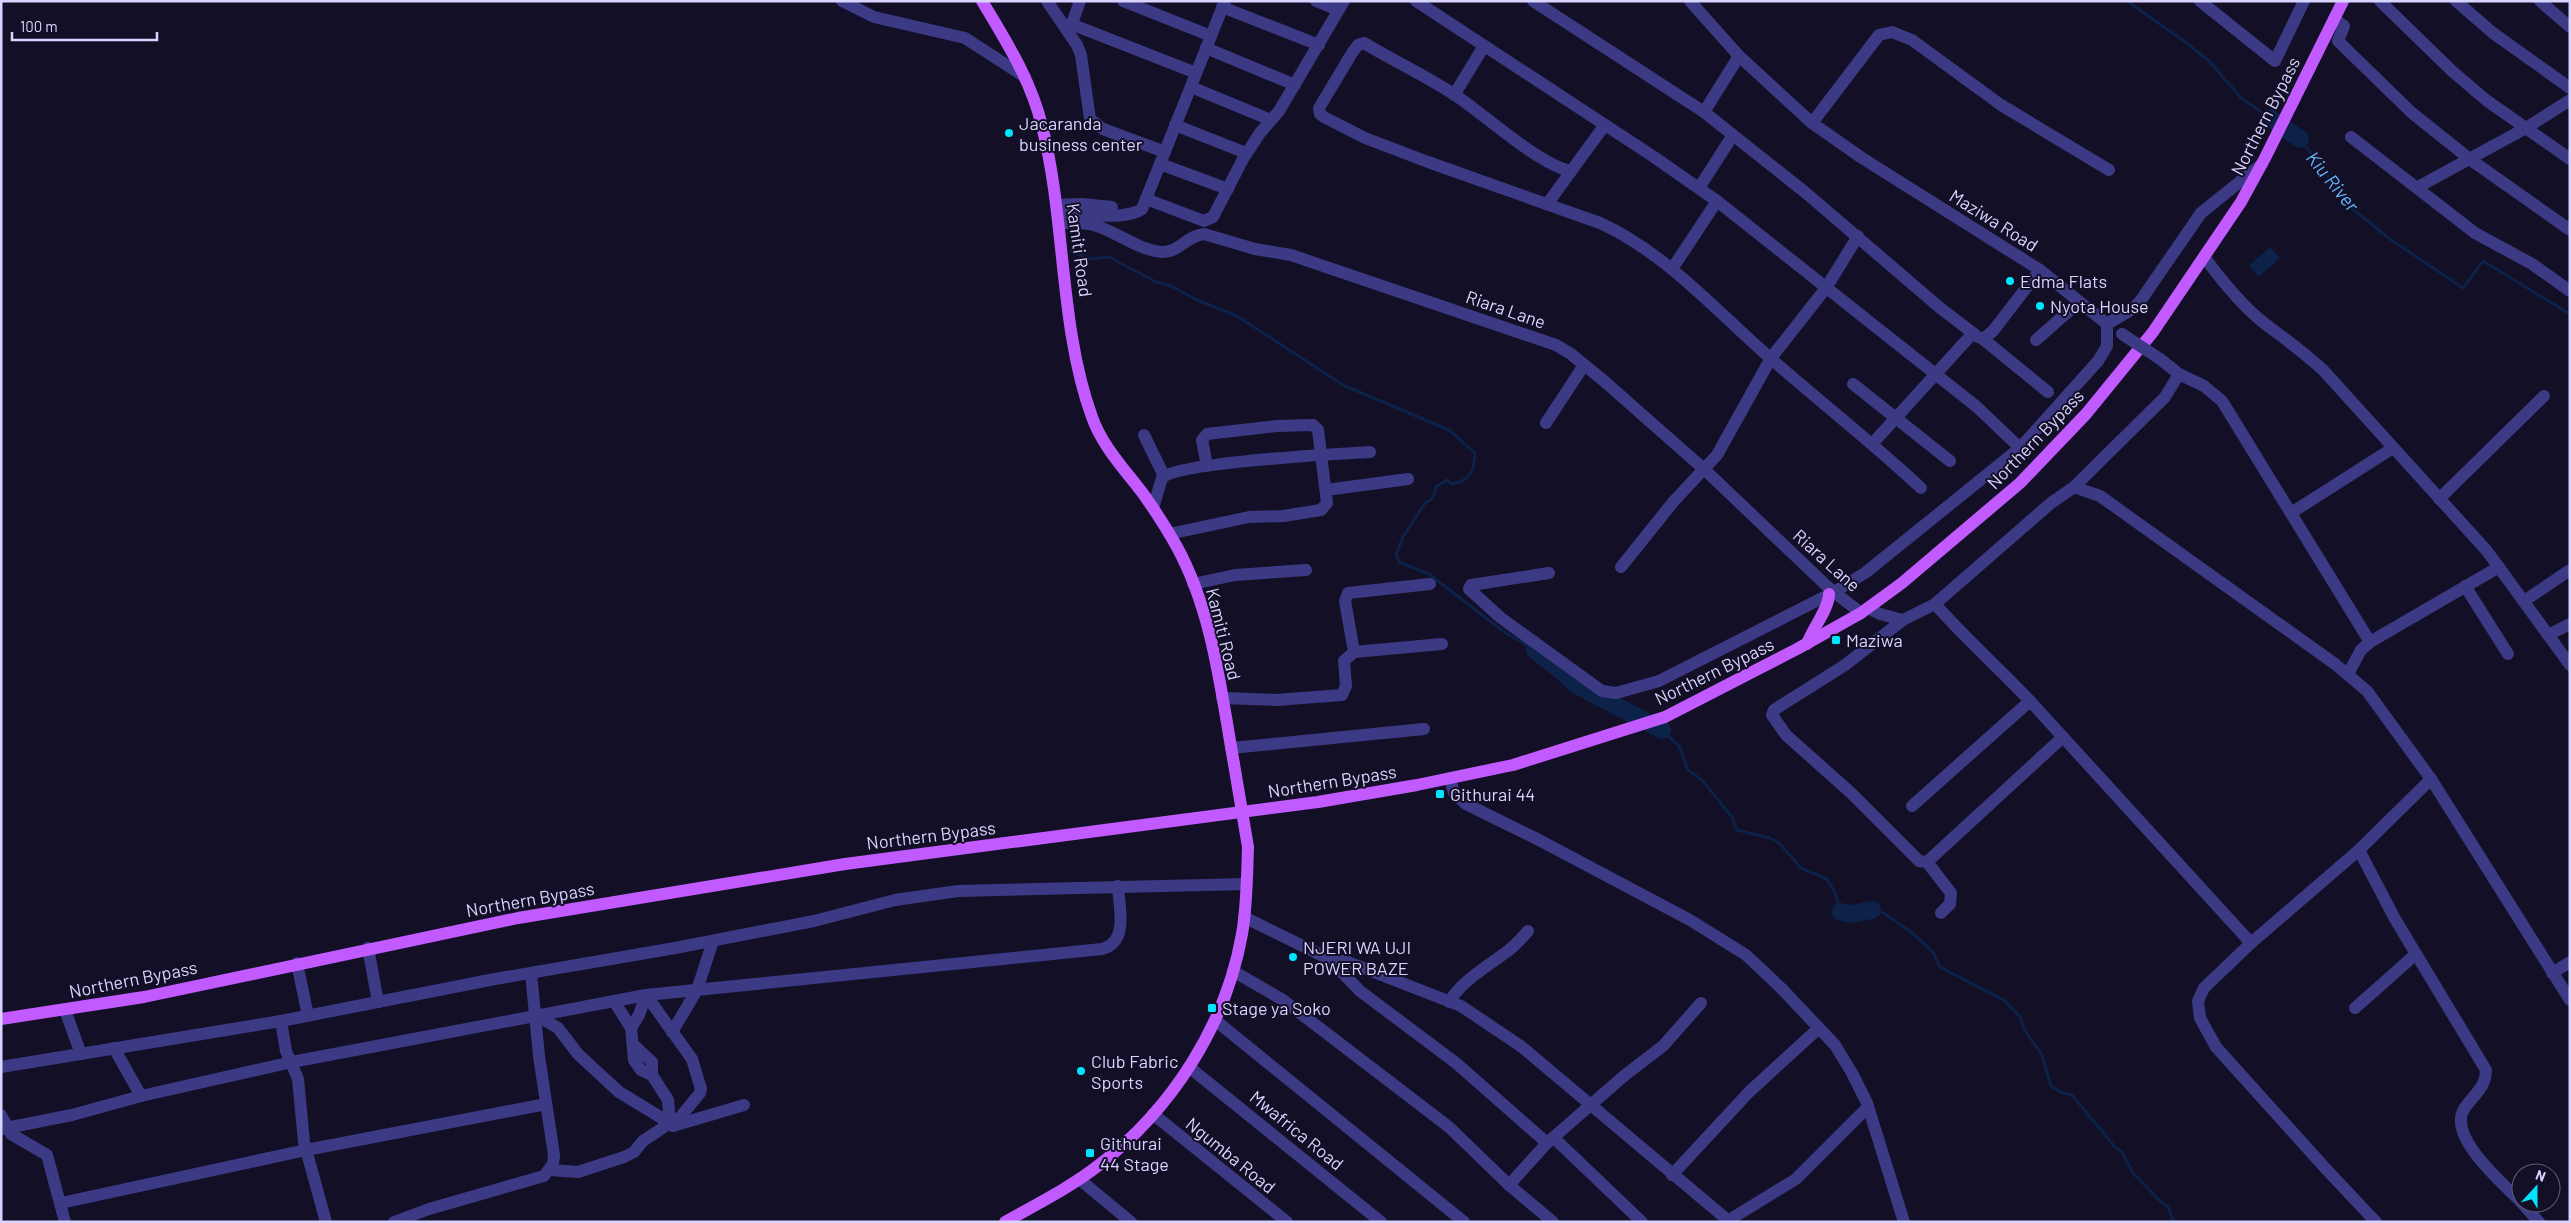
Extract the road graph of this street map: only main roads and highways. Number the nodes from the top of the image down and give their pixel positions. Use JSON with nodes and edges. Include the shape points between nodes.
{"nodes":[{"id":1,"x":982,"y":1,"type":"edge"},
{"id":2,"x":2343,"y":1,"type":"edge"},
{"id":3,"x":1832,"y":593,"type":"road end"},
{"id":4,"x":1806,"y":644,"type":"junction"},
{"id":5,"x":1,"y":1019,"type":"edge"},
{"id":6,"x":1021,"y":1218,"type":"edge"},
{"id":7,"x":1005,"y":1222,"type":"edge"}],
"edges":[{"from":1,"to":6,"type":"main road","name":"Kamiti Road","bridge":true,"via":[[1025,77],[1042,126],[1072,324],[1092,418],[1169,534],[1194,584],[1209,634],[1248,847],[1244,917],[1233,971],[1215,1020],[1189,1067],[1153,1114],[1118,1149]]},
{"from":2,"to":4,"type":"main road","name":"Northern Bypass","via":[[2263,163],[2205,258],[2124,370],[2046,457],[1960,536],[1865,610]]},
{"from":3,"to":4,"type":"main road"},
{"from":4,"to":5,"type":"main road","name":"Northern Bypass","via":[[1665,717],[1540,757],[1450,778],[1318,802],[845,864],[518,918],[144,997]]},
{"from":6,"to":7,"type":"main road","name":"Kamiti Road"}]}
